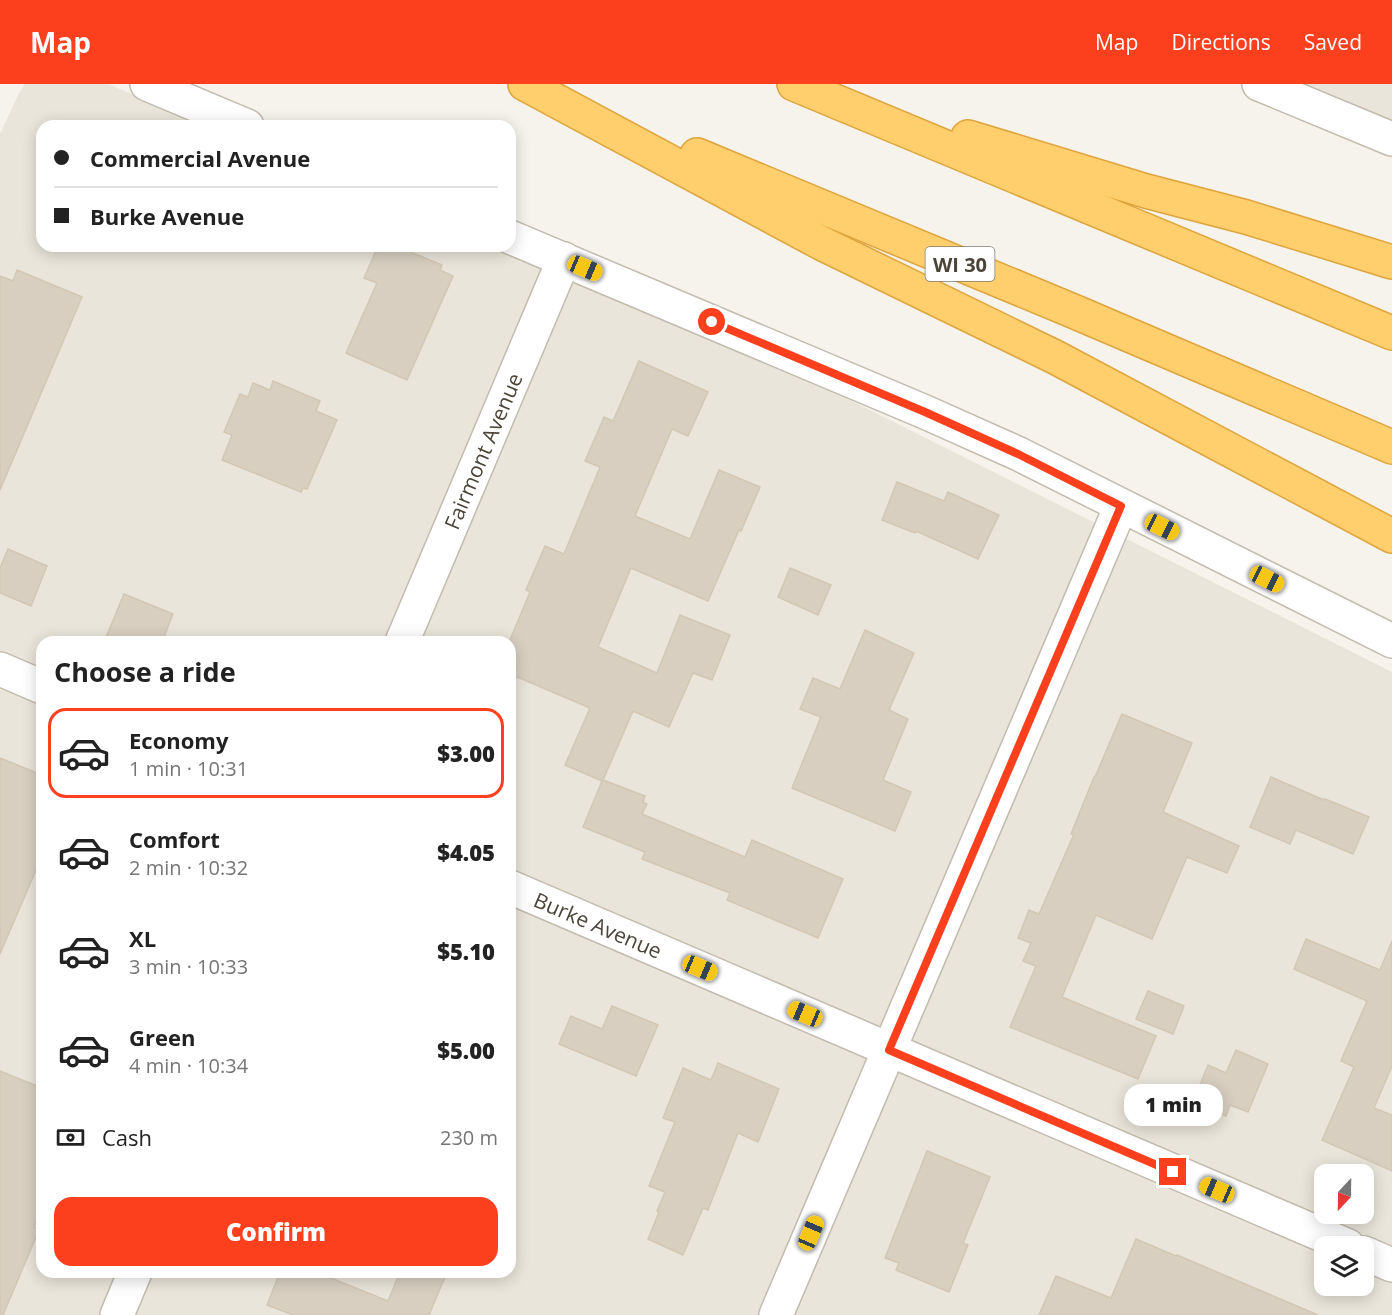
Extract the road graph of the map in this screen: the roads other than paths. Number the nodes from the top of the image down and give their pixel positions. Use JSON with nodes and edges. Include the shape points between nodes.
{"nodes":[{"id":1,"x":147,"y":84,"type":"edge"},
{"id":2,"x":526,"y":84,"type":"edge"},
{"id":3,"x":1259,"y":84,"type":"edge"},
{"id":4,"x":797,"y":85,"type":"edge"},
{"id":5,"x":1297,"y":91,"type":"edge"},
{"id":6,"x":233,"y":120,"type":"edge"},
{"id":7,"x":1392,"y":139,"type":"edge"},
{"id":8,"x":516,"y":239,"type":"edge"},
{"id":9,"x":564,"y":259,"type":"junction"},
{"id":10,"x":1392,"y":262,"type":"edge"},
{"id":11,"x":1392,"y":333,"type":"edge"},
{"id":12,"x":1392,"y":447,"type":"edge"},
{"id":13,"x":1121,"y":506,"type":"junction"},
{"id":14,"x":1392,"y":536,"type":"edge"},
{"id":15,"x":405,"y":636,"type":"edge"},
{"id":16,"x":1392,"y":641,"type":"edge"},
{"id":17,"x":0,"y":669,"type":"edge"},
{"id":18,"x":36,"y":684,"type":"edge"},
{"id":19,"x":516,"y":890,"type":"edge"},
{"id":20,"x":889,"y":1050,"type":"junction"},
{"id":21,"x":1325,"y":1236,"type":"edge"},
{"id":22,"x":1374,"y":1257,"type":"edge"},
{"id":23,"x":1392,"y":1265,"type":"edge"},
{"id":24,"x":132,"y":1278,"type":"edge"},
{"id":25,"x":117,"y":1315,"type":"edge"},
{"id":26,"x":776,"y":1315,"type":"edge"}],
"edges":[{"from":1,"to":6,"type":"street"},
{"from":2,"to":12,"type":"highway","number":"WI 30"},
{"from":2,"to":14,"type":"highway","via":[[821,243],[1055,357]]},
{"from":3,"to":5,"type":"street"},
{"from":4,"to":10,"type":"highway"},
{"from":4,"to":11,"type":"highway"},
{"from":5,"to":7,"type":"street"},
{"from":8,"to":9,"type":"street"},
{"from":9,"to":13,"type":"street","via":[[925,412]]},
{"from":9,"to":15,"type":"street","name":"Fairmont Avenue"},
{"from":13,"to":16,"type":"street"},
{"from":13,"to":20,"type":"street"},
{"from":17,"to":18,"type":"street"},
{"from":19,"to":20,"type":"street","name":"Burke Avenue"},
{"from":20,"to":21,"type":"street","name":"Burke Avenue"},
{"from":20,"to":26,"type":"street"},
{"from":22,"to":23,"type":"street"},
{"from":24,"to":25,"type":"street"}]}
